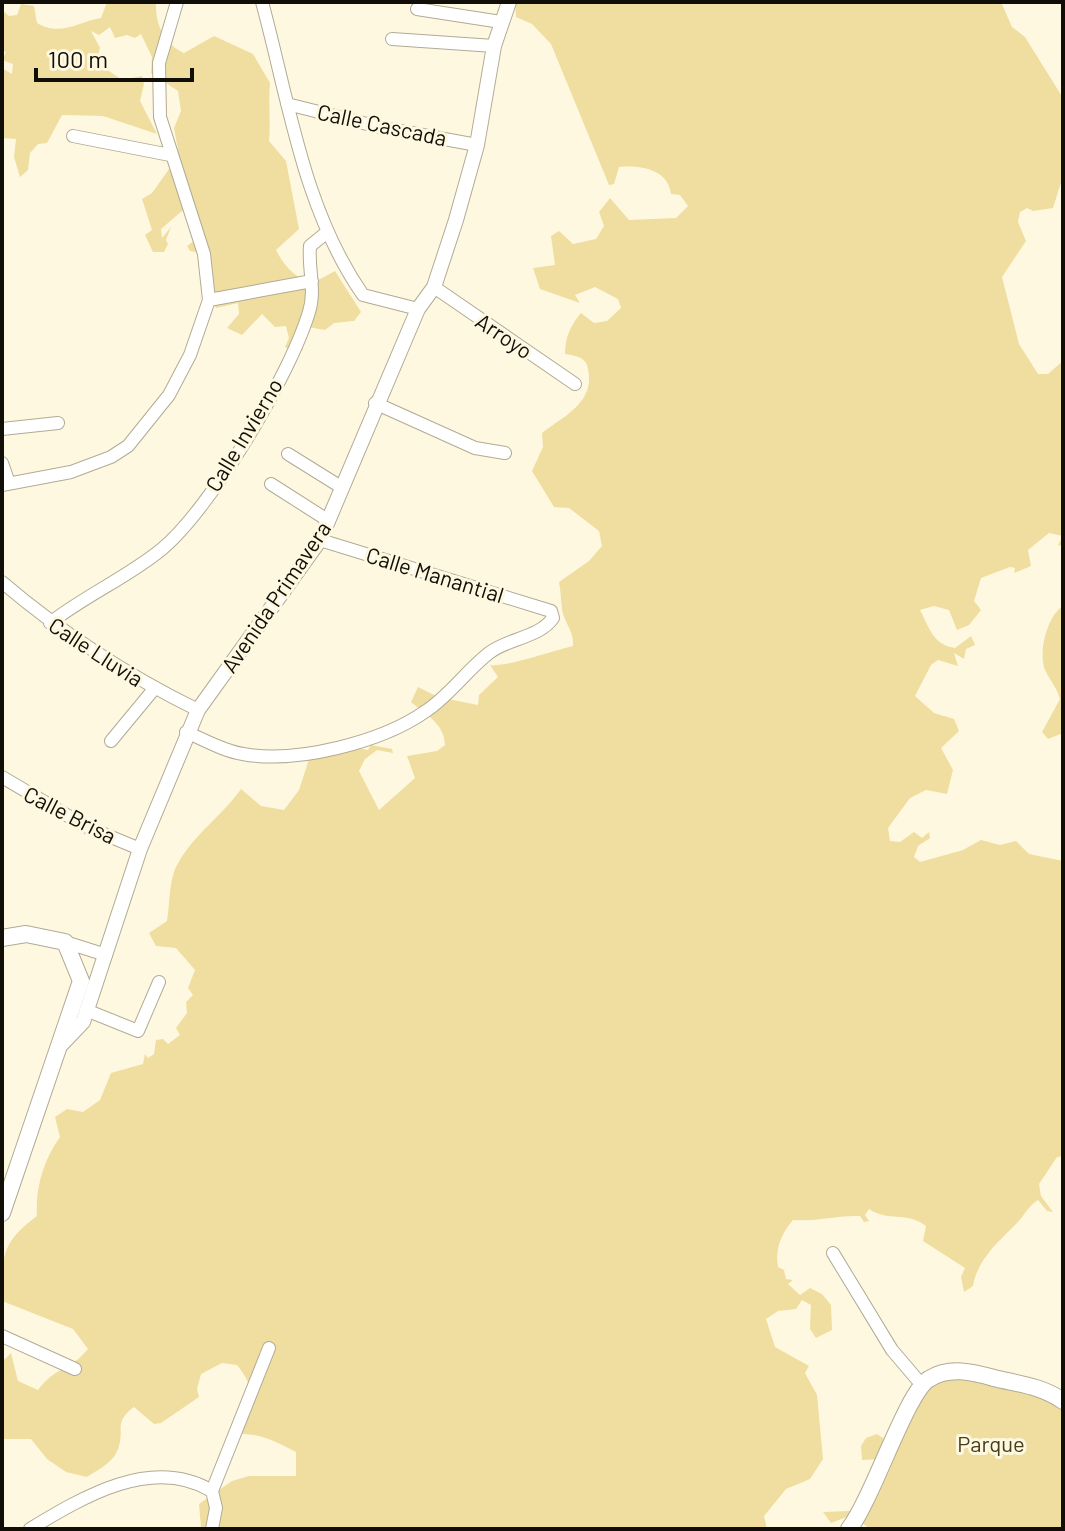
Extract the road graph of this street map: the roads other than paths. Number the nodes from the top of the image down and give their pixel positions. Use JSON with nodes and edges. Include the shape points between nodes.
{"nodes":[{"id":1,"x":177,"y":2,"type":"edge"},
{"id":2,"x":262,"y":2,"type":"edge"},
{"id":3,"x":509,"y":2,"type":"edge"},
{"id":4,"x":417,"y":9,"type":"dead end"},
{"id":5,"x":501,"y":22,"type":"junction"},
{"id":6,"x":392,"y":39,"type":"dead end"},
{"id":7,"x":494,"y":46,"type":"junction"},
{"id":8,"x":287,"y":104,"type":"junction"},
{"id":9,"x":73,"y":136,"type":"dead end"},
{"id":10,"x":477,"y":145,"type":"junction"},
{"id":11,"x":170,"y":155,"type":"junction"},
{"id":12,"x":326,"y":233,"type":"junction"},
{"id":13,"x":312,"y":281,"type":"junction"},
{"id":14,"x":434,"y":287,"type":"junction"},
{"id":15,"x":209,"y":300,"type":"junction"},
{"id":16,"x":418,"y":309,"type":"junction"},
{"id":17,"x":575,"y":384,"type":"dead end"},
{"id":18,"x":375,"y":403,"type":"junction"},
{"id":19,"x":58,"y":423,"type":"dead end"},
{"id":20,"x":2,"y":429,"type":"edge"},
{"id":21,"x":505,"y":453,"type":"dead end"},
{"id":22,"x":288,"y":454,"type":"dead end"},
{"id":23,"x":2,"y":463,"type":"edge"},
{"id":24,"x":5,"y":484,"type":"edge"},
{"id":25,"x":271,"y":484,"type":"dead end"},
{"id":26,"x":341,"y":487,"type":"junction"},
{"id":27,"x":329,"y":521,"type":"junction"},
{"id":28,"x":320,"y":540,"type":"junction"},
{"id":29,"x":2,"y":582,"type":"edge"},
{"id":30,"x":50,"y":623,"type":"junction"},
{"id":31,"x":154,"y":689,"type":"junction"},
{"id":32,"x":198,"y":710,"type":"junction"},
{"id":33,"x":186,"y":732,"type":"junction"},
{"id":34,"x":111,"y":741,"type":"dead end"},
{"id":35,"x":2,"y":777,"type":"edge"},
{"id":36,"x":140,"y":849,"type":"junction"},
{"id":37,"x":2,"y":938,"type":"edge"},
{"id":38,"x":65,"y":942,"type":"junction"},
{"id":39,"x":106,"y":955,"type":"junction"},
{"id":40,"x":159,"y":982,"type":"dead end"},
{"id":41,"x":86,"y":1010,"type":"junction"},
{"id":42,"x":62,"y":1044,"type":"junction"},
{"id":43,"x":2,"y":1213,"type":"edge"},
{"id":44,"x":833,"y":1253,"type":"dead end"},
{"id":45,"x":2,"y":1336,"type":"edge"},
{"id":46,"x":269,"y":1348,"type":"dead end"},
{"id":47,"x":75,"y":1369,"type":"dead end"},
{"id":48,"x":921,"y":1384,"type":"junction"},
{"id":49,"x":1063,"y":1401,"type":"edge"},
{"id":50,"x":212,"y":1491,"type":"junction"},
{"id":51,"x":30,"y":1529,"type":"edge"},
{"id":52,"x":212,"y":1529,"type":"edge"},
{"id":53,"x":849,"y":1529,"type":"edge"}],
"edges":[{"from":1,"to":11,"type":"street","via":[[159,63],[160,117]]},
{"from":2,"to":8,"type":"street"},
{"from":3,"to":5,"type":"street","name":"Avenida Primavera"},
{"from":4,"to":5,"type":"street"},
{"from":5,"to":7,"type":"street","name":"Avenida Primavera"},
{"from":6,"to":7,"type":"street"},
{"from":7,"to":10,"type":"street","name":"Avenida Primavera"},
{"from":8,"to":10,"type":"street","name":"Calle Cascada"},
{"from":8,"to":12,"type":"street"},
{"from":9,"to":11,"type":"street"},
{"from":10,"to":14,"type":"street","name":"Avenida Primavera"},
{"from":11,"to":15,"type":"street","via":[[204,254]]},
{"from":12,"to":13,"type":"street","name":"Calle Invierno","via":[[310,246]]},
{"from":12,"to":16,"type":"street","via":[[363,295]]},
{"from":13,"to":15,"type":"street"},
{"from":13,"to":30,"type":"street","name":"Calle Invierno","via":[[309,314],[282,372],[227,472],[198,511],[161,549]]},
{"from":14,"to":16,"type":"street","name":"Avenida Primavera"},
{"from":14,"to":17,"type":"street","name":"Arroyo"},
{"from":15,"to":24,"type":"street","via":[[169,395],[128,446],[71,472]]},
{"from":16,"to":18,"type":"street","name":"Avenida Primavera"},
{"from":18,"to":21,"type":"street","via":[[475,448]]},
{"from":18,"to":26,"type":"street","name":"Avenida Primavera"},
{"from":19,"to":20,"type":"street"},
{"from":22,"to":26,"type":"street"},
{"from":23,"to":24,"type":"street"},
{"from":25,"to":27,"type":"street"},
{"from":26,"to":27,"type":"street","name":"Avenida Primavera"},
{"from":27,"to":28,"type":"street","name":"Avenida Primavera"},
{"from":28,"to":32,"type":"street","name":"Avenida Primavera"},
{"from":28,"to":33,"type":"street","name":"Calle Manantial","via":[[554,616],[548,625],[490,652],[425,712],[339,747],[296,756],[246,755]]},
{"from":29,"to":30,"type":"street","name":"Calle Lluvia"},
{"from":30,"to":31,"type":"street","name":"Calle Lluvia"},
{"from":31,"to":32,"type":"street","name":"Calle Lluvia"},
{"from":31,"to":34,"type":"street"},
{"from":32,"to":33,"type":"street","name":"Avenida Primavera"},
{"from":33,"to":36,"type":"street","name":"Avenida Primavera"},
{"from":35,"to":36,"type":"street","name":"Calle Brisa","via":[[87,827]]},
{"from":36,"to":39,"type":"street","name":"Avenida Primavera"},
{"from":37,"to":38,"type":"main road","via":[[26,934]]},
{"from":38,"to":39,"type":"street"},
{"from":38,"to":42,"type":"main road","via":[[81,981]]},
{"from":39,"to":41,"type":"street","name":"Avenida Primavera"},
{"from":40,"to":41,"type":"street","via":[[138,1031]]},
{"from":41,"to":42,"type":"street","name":"Avenida Primavera","via":[[79,1027]]},
{"from":42,"to":43,"type":"main road"},
{"from":44,"to":48,"type":"street","via":[[892,1350]]},
{"from":45,"to":47,"type":"street"},
{"from":46,"to":50,"type":"street"},
{"from":48,"to":49,"type":"main road","via":[[959,1371],[1039,1388]]},
{"from":48,"to":53,"type":"main road"},
{"from":50,"to":51,"type":"street","via":[[170,1475],[147,1478],[76,1502]]},
{"from":50,"to":52,"type":"street"}]}
